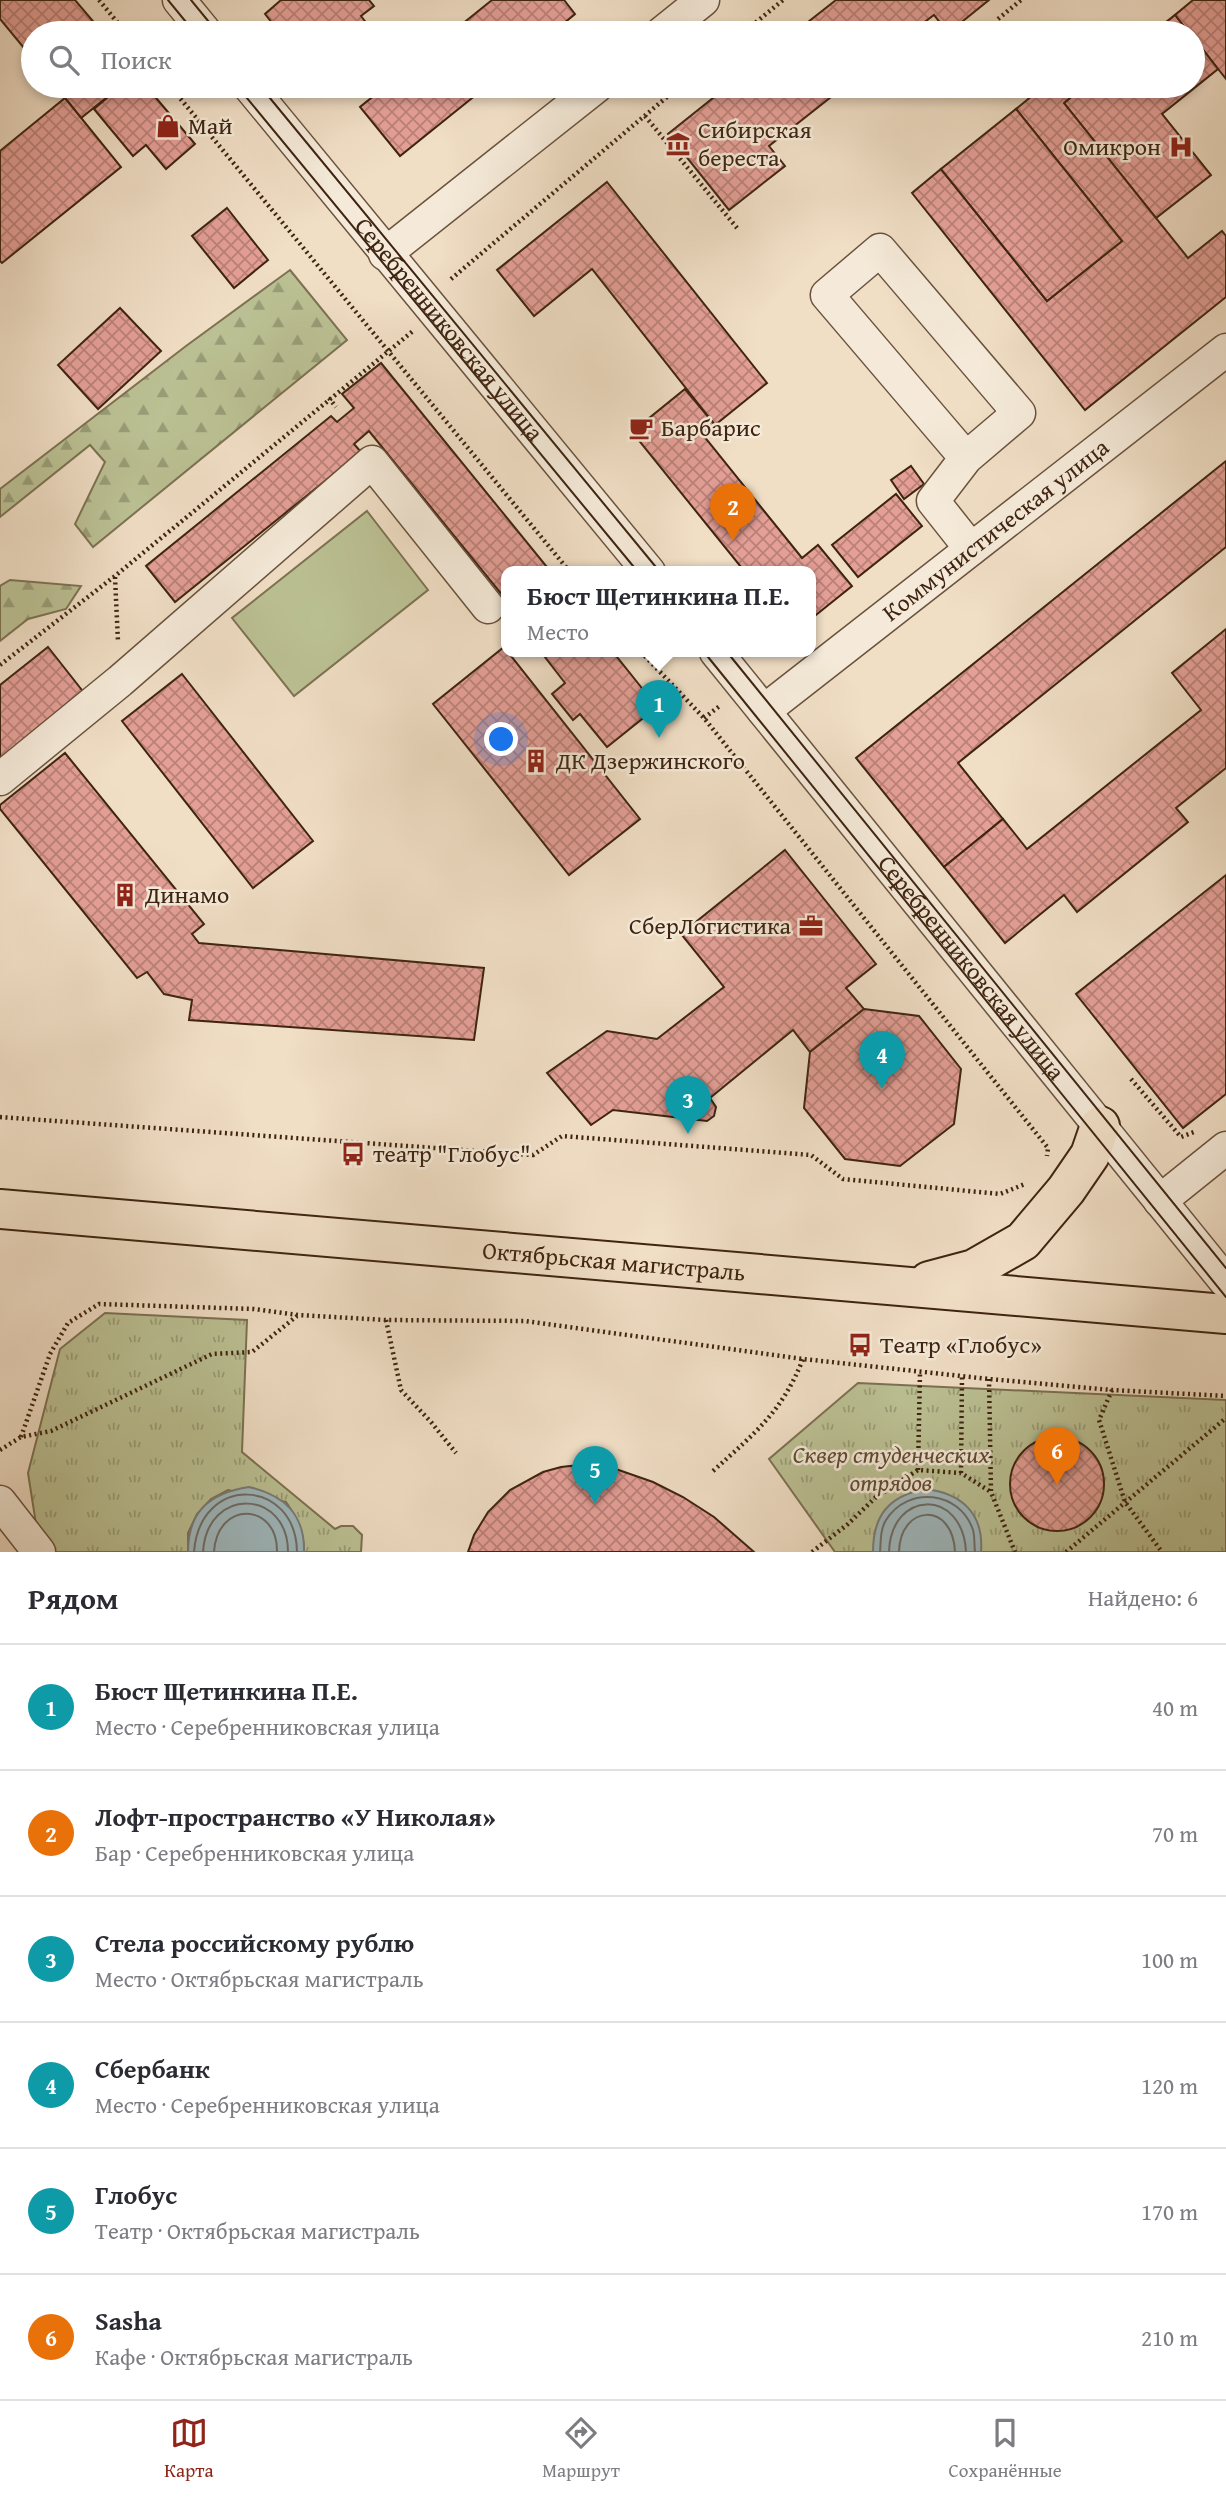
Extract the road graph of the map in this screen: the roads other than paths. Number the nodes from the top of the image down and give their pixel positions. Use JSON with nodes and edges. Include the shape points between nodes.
{"nodes":[{"id":1,"x":179,"y":0,"type":"edge"},
{"id":2,"x":703,"y":0,"type":"edge"},
{"id":3,"x":196,"y":21,"type":"edge"},
{"id":4,"x":677,"y":21,"type":"edge"},
{"id":5,"x":259,"y":98,"type":"edge"},
{"id":6,"x":582,"y":98,"type":"edge"},
{"id":7,"x":385,"y":254,"type":"junction"},
{"id":8,"x":1226,"y":350,"type":"edge"},
{"id":9,"x":966,"y":458,"type":"junction"},
{"id":10,"x":971,"y":549,"type":"junction"},
{"id":11,"x":644,"y":566,"type":"edge"},
{"id":12,"x":488,"y":607,"type":"dead end"},
{"id":13,"x":720,"y":657,"type":"edge"},
{"id":14,"x":764,"y":711,"type":"junction"},
{"id":15,"x":0,"y":779,"type":"edge"},
{"id":16,"x":1100,"y":1126,"type":"junction"},
{"id":17,"x":1215,"y":1139,"type":"edge"},
{"id":18,"x":1160,"y":1201,"type":"junction"},
{"id":19,"x":0,"y":1209,"type":"edge"},
{"id":20,"x":1226,"y":1283,"type":"edge"},
{"id":21,"x":907,"y":1287,"type":"junction"},
{"id":22,"x":1226,"y":1314,"type":"edge"},
{"id":23,"x":0,"y":1502,"type":"edge"},
{"id":24,"x":39,"y":1552,"type":"edge"}],
"edges":[{"from":1,"to":3,"type":"street"},
{"from":2,"to":4,"type":"street"},
{"from":5,"to":7,"type":"street","name":"Серебренниковская улица"},
{"from":6,"to":7,"type":"street"},
{"from":7,"to":11,"type":"street","name":"Серебренниковская улица"},
{"from":8,"to":10,"type":"street","name":"Коммунистическая улица"},
{"from":9,"to":9,"type":"street","via":[[1019,413],[880,250],[827,295]]},
{"from":9,"to":10,"type":"street","via":[[933,501]]},
{"from":10,"to":14,"type":"street","name":"Коммунистическая улица"},
{"from":12,"to":15,"type":"street","via":[[372,462]]},
{"from":13,"to":14,"type":"street","name":"Серебренниковская улица"},
{"from":14,"to":16,"type":"street","name":"Серебренниковская улица"},
{"from":16,"to":18,"type":"street","name":"Серебренниковская улица"},
{"from":16,"to":21,"type":"main road","via":[[1090,1155],[1023,1241],[974,1269]]},
{"from":17,"to":18,"type":"street"},
{"from":18,"to":20,"type":"street","name":"Серебренниковская улица"},
{"from":19,"to":21,"type":"main road","name":"Октябрьская магистраль"},
{"from":21,"to":22,"type":"main road","name":"Октябрьская магистраль"},
{"from":23,"to":24,"type":"street"}]}
